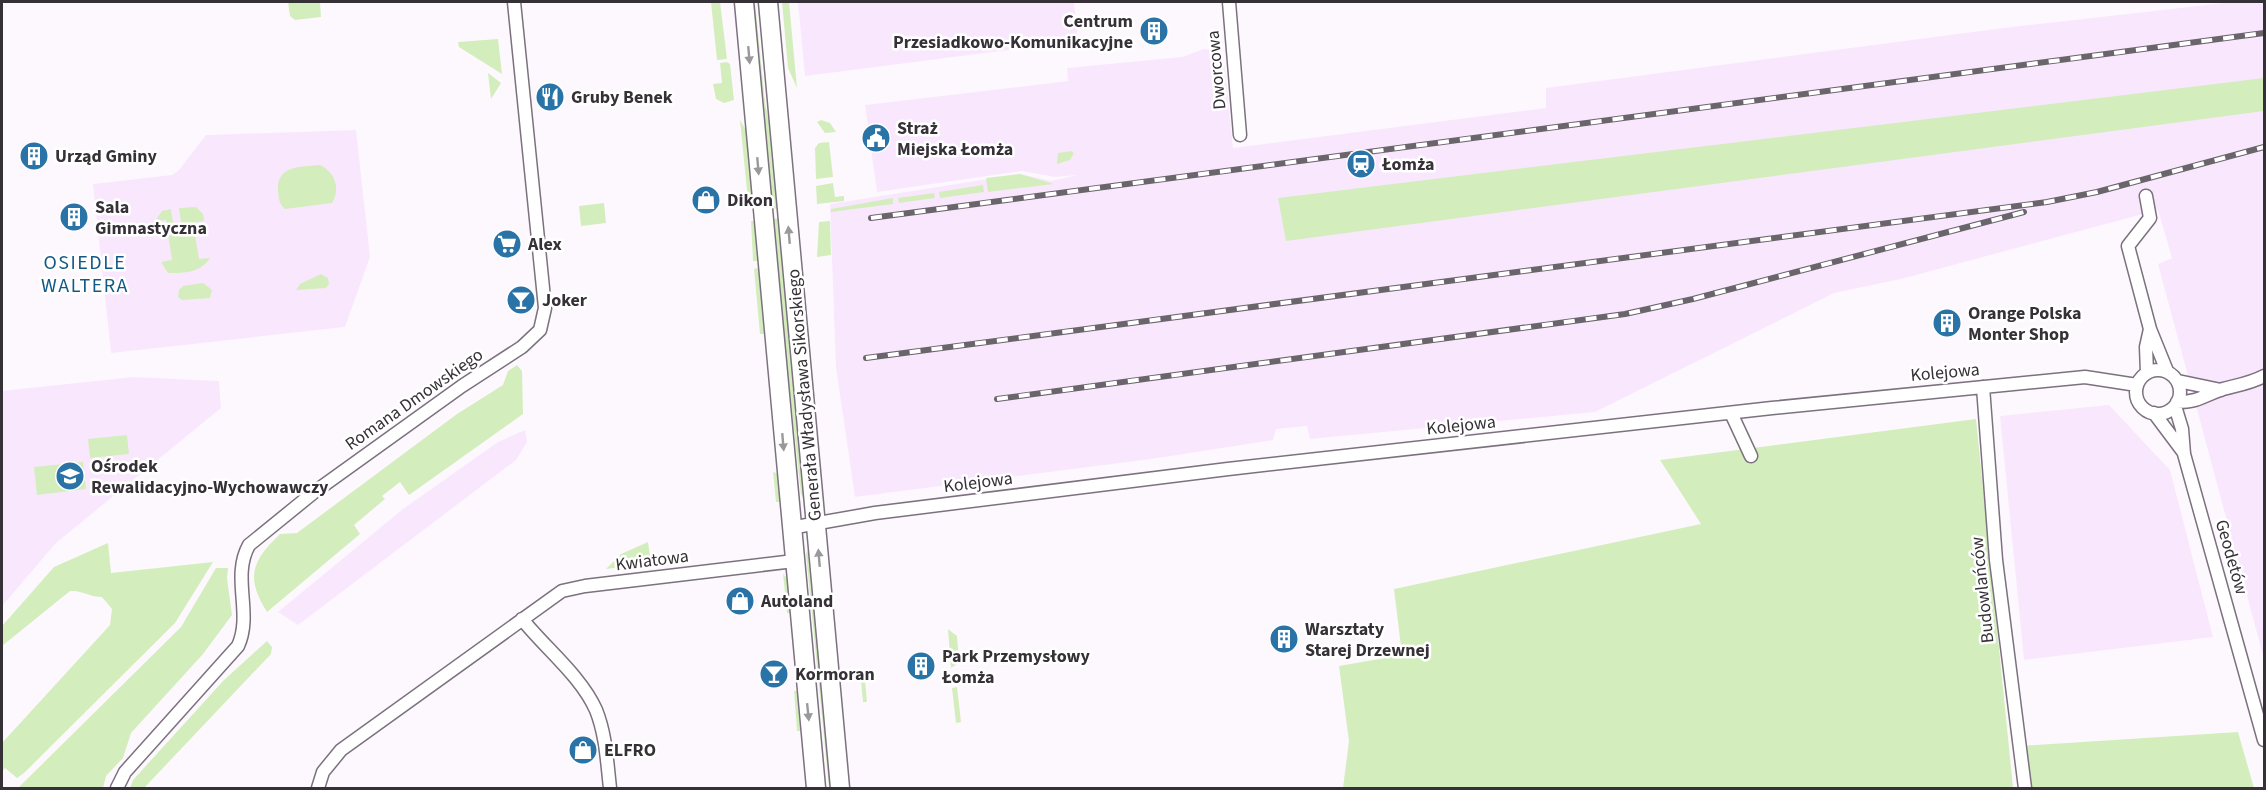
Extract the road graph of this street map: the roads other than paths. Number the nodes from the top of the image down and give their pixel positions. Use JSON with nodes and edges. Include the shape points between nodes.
{"nodes":[{"id":1,"x":514,"y":2,"type":"edge"},
{"id":2,"x":744,"y":2,"type":"edge"},
{"id":3,"x":768,"y":2,"type":"edge"},
{"id":4,"x":1229,"y":2,"type":"edge"},
{"id":5,"x":1240,"y":135,"type":"dead end"},
{"id":6,"x":2146,"y":196,"type":"dead end"},
{"id":7,"x":2150,"y":329,"type":"junction"},
{"id":8,"x":2168,"y":372,"type":"junction"},
{"id":9,"x":2147,"y":373,"type":"junction"},
{"id":10,"x":2265,"y":376,"type":"edge"},
{"id":11,"x":2178,"y":381,"type":"junction"},
{"id":12,"x":2137,"y":385,"type":"junction"},
{"id":13,"x":1983,"y":387,"type":"junction"},
{"id":14,"x":2222,"y":390,"type":"junction"},
{"id":15,"x":2176,"y":404,"type":"junction"},
{"id":16,"x":1731,"y":413,"type":"junction"},
{"id":17,"x":2154,"y":413,"type":"junction"},
{"id":18,"x":2184,"y":454,"type":"junction"},
{"id":19,"x":1751,"y":456,"type":"dead end"},
{"id":20,"x":816,"y":524,"type":"junction"},
{"id":21,"x":790,"y":528,"type":"junction"},
{"id":22,"x":794,"y":561,"type":"junction"},
{"id":23,"x":522,"y":619,"type":"junction"},
{"id":24,"x":2265,"y":740,"type":"edge"},
{"id":25,"x":117,"y":789,"type":"edge"},
{"id":26,"x":318,"y":789,"type":"edge"},
{"id":27,"x":610,"y":789,"type":"edge"},
{"id":28,"x":816,"y":789,"type":"edge"},
{"id":29,"x":840,"y":789,"type":"edge"},
{"id":30,"x":2025,"y":789,"type":"edge"}],
"edges":[{"from":1,"to":25,"type":"street","name":"Romana Dmowskiego","via":[[545,308],[540,330],[522,347],[313,493],[249,545],[242,557],[244,627],[238,646],[125,772]]},
{"from":2,"to":21,"type":"main road","name":"Generała Władysława Sikorskiego","one_way":true},
{"from":20,"to":3,"type":"main road","name":"Generała Władysława Sikorskiego","one_way":true},
{"from":4,"to":5,"type":"street","name":"Dworcowa"},
{"from":6,"to":7,"type":"street","via":[[2150,218],[2128,246]]},
{"from":7,"to":8,"type":"street"},
{"from":7,"to":9,"type":"street"},
{"from":8,"to":9,"type":"street"},
{"from":8,"to":11,"type":"street"},
{"from":9,"to":12,"type":"street"},
{"from":10,"to":14,"type":"street"},
{"from":11,"to":14,"type":"street"},
{"from":11,"to":15,"type":"street","via":[[2180,396]]},
{"from":12,"to":13,"type":"street","name":"Kolejowa","via":[[2095,377]]},
{"from":12,"to":17,"type":"street","via":[[2138,400]]},
{"from":13,"to":16,"type":"street","name":"Kolejowa"},
{"from":13,"to":30,"type":"street","name":"Budowlańców","via":[[1996,560]]},
{"from":14,"to":15,"type":"street","via":[[2202,400]]},
{"from":15,"to":17,"type":"street","via":[[2165,412]]},
{"from":15,"to":18,"type":"street"},
{"from":16,"to":19,"type":"street"},
{"from":16,"to":20,"type":"street","name":"Kolejowa","via":[[1228,469],[874,513]]},
{"from":17,"to":18,"type":"street"},
{"from":18,"to":24,"type":"street","name":"Geodetów"},
{"from":20,"to":21,"type":"street","name":"Kolejowa"},
{"from":29,"to":20,"type":"main road","name":"Generała Władysława Sikorskiego","one_way":true},
{"from":21,"to":22,"type":"main road","name":"Generała Władysława Sikorskiego"},
{"from":22,"to":23,"type":"street","name":"Kwiatowa","via":[[571,588]]},
{"from":22,"to":28,"type":"main road","name":"Generała Władysława Sikorskiego","one_way":true},
{"from":23,"to":26,"type":"street","name":"Kwiatowa","via":[[341,750],[323,772]]},
{"from":23,"to":27,"type":"street","via":[[595,709],[605,744]]}]}
